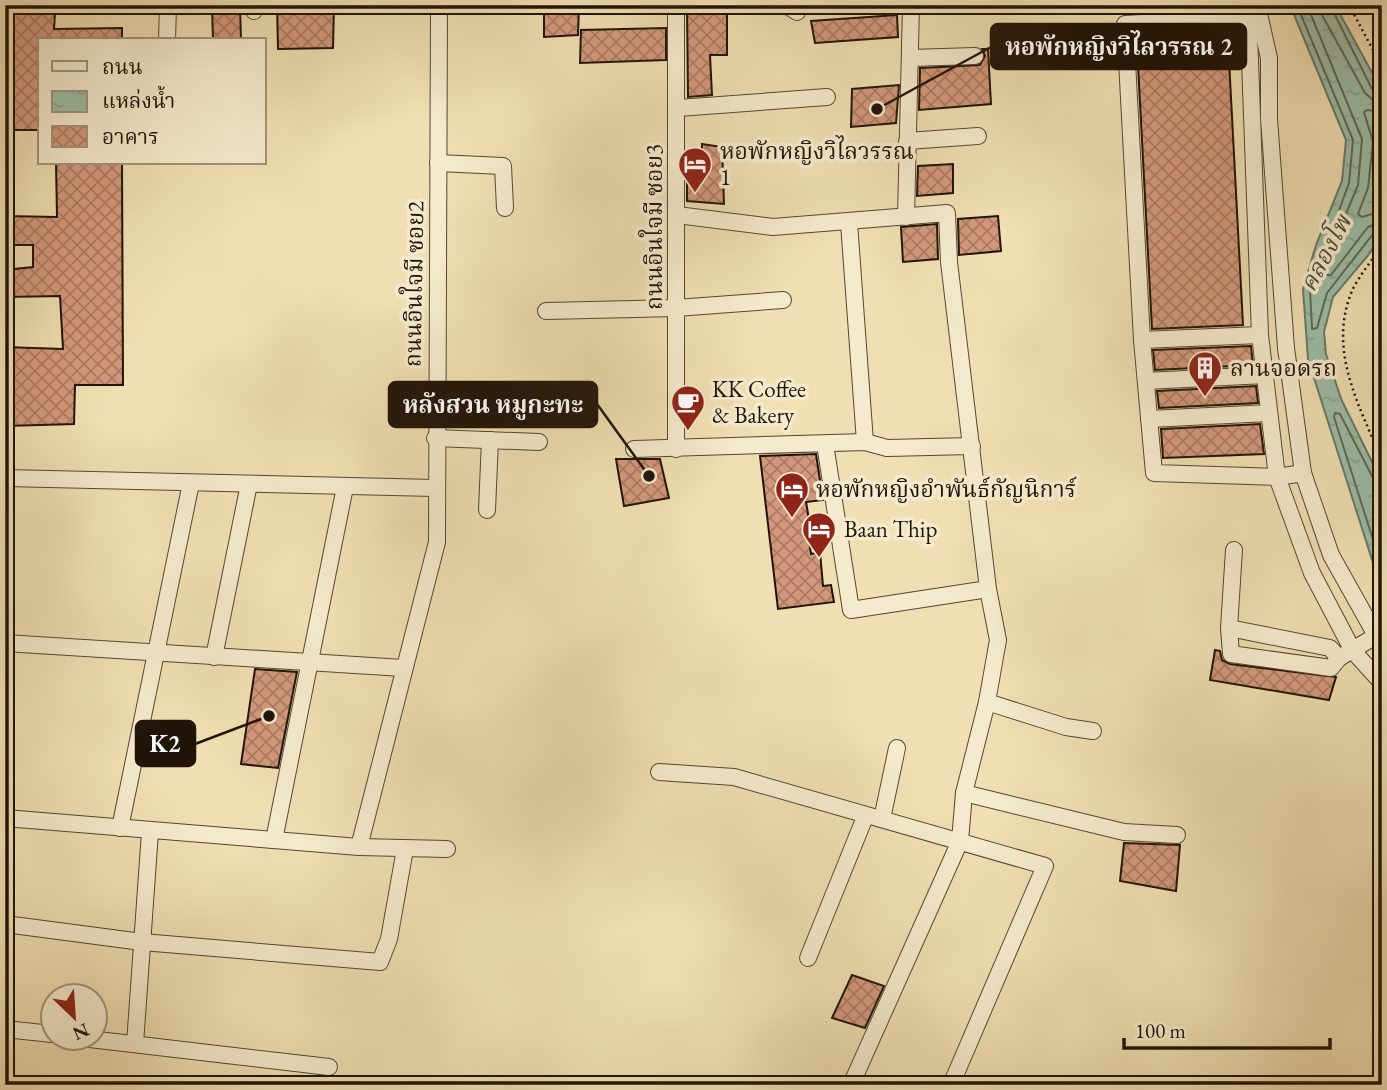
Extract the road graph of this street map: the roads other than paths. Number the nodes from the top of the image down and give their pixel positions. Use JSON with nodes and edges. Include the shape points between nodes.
{"nodes":[{"id":1,"x":168,"y":5,"type":"edge"},
{"id":2,"x":439,"y":5,"type":"edge"},
{"id":3,"x":676,"y":5,"type":"edge"},
{"id":4,"x":911,"y":5,"type":"edge"},
{"id":5,"x":1257,"y":5,"type":"edge"},
{"id":6,"x":1242,"y":11,"type":"edge"},
{"id":7,"x":167,"y":38,"type":"edge"},
{"id":8,"x":975,"y":56,"type":"dead end"},
{"id":9,"x":910,"y":58,"type":"junction"},
{"id":10,"x":827,"y":97,"type":"dead end"},
{"id":11,"x":678,"y":108,"type":"junction"},
{"id":12,"x":978,"y":136,"type":"dead end"},
{"id":13,"x":907,"y":141,"type":"junction"},
{"id":14,"x":438,"y":163,"type":"junction"},
{"id":15,"x":505,"y":208,"type":"dead end"},
{"id":16,"x":677,"y":215,"type":"junction"},
{"id":17,"x":906,"y":217,"type":"junction"},
{"id":18,"x":849,"y":223,"type":"junction"},
{"id":19,"x":783,"y":299,"type":"dead end"},
{"id":20,"x":676,"y":308,"type":"junction"},
{"id":21,"x":547,"y":311,"type":"dead end"},
{"id":22,"x":1260,"y":335,"type":"junction"},
{"id":23,"x":1142,"y":340,"type":"junction"},
{"id":24,"x":1265,"y":375,"type":"junction"},
{"id":25,"x":1146,"y":381,"type":"junction"},
{"id":26,"x":1269,"y":413,"type":"junction"},
{"id":27,"x":1149,"y":419,"type":"junction"},
{"id":28,"x":435,"y":438,"type":"junction"},
{"id":29,"x":490,"y":440,"type":"junction"},
{"id":30,"x":538,"y":442,"type":"dead end"},
{"id":31,"x":865,"y":442,"type":"junction"},
{"id":32,"x":825,"y":444,"type":"junction"},
{"id":33,"x":972,"y":446,"type":"junction"},
{"id":34,"x":634,"y":449,"type":"dead end"},
{"id":35,"x":676,"y":449,"type":"junction"},
{"id":36,"x":1303,"y":473,"type":"junction"},
{"id":37,"x":1277,"y":477,"type":"junction"},
{"id":38,"x":5,"y":478,"type":"edge"},
{"id":39,"x":191,"y":483,"type":"junction"},
{"id":40,"x":249,"y":484,"type":"junction"},
{"id":41,"x":345,"y":487,"type":"junction"},
{"id":42,"x":435,"y":488,"type":"junction"},
{"id":43,"x":487,"y":510,"type":"dead end"},
{"id":44,"x":1234,"y":550,"type":"dead end"},
{"id":45,"x":988,"y":589,"type":"junction"},
{"id":46,"x":1229,"y":628,"type":"junction"},
{"id":47,"x":1378,"y":641,"type":"edge"},
{"id":48,"x":5,"y":643,"type":"edge"},
{"id":49,"x":155,"y":653,"type":"junction"},
{"id":50,"x":1346,"y":655,"type":"junction"},
{"id":51,"x":214,"y":657,"type":"junction"},
{"id":52,"x":308,"y":663,"type":"junction"},
{"id":53,"x":403,"y":668,"type":"junction"},
{"id":54,"x":1382,"y":682,"type":"edge"},
{"id":55,"x":987,"y":702,"type":"junction"},
{"id":56,"x":1093,"y":732,"type":"dead end"},
{"id":57,"x":897,"y":748,"type":"dead end"},
{"id":58,"x":659,"y":772,"type":"dead end"},
{"id":59,"x":964,"y":793,"type":"junction"},
{"id":60,"x":865,"y":817,"type":"junction"},
{"id":61,"x":5,"y":818,"type":"edge"},
{"id":62,"x":882,"y":820,"type":"junction"},
{"id":63,"x":120,"y":828,"type":"junction"},
{"id":64,"x":150,"y":832,"type":"junction"},
{"id":65,"x":1177,"y":835,"type":"dead end"},
{"id":66,"x":274,"y":840,"type":"junction"},
{"id":67,"x":960,"y":841,"type":"junction"},
{"id":68,"x":359,"y":847,"type":"junction"},
{"id":69,"x":405,"y":849,"type":"junction"},
{"id":70,"x":447,"y":849,"type":"dead end"},
{"id":71,"x":5,"y":924,"type":"edge"},
{"id":72,"x":142,"y":942,"type":"junction"},
{"id":73,"x":808,"y":958,"type":"dead end"},
{"id":74,"x":5,"y":1029,"type":"edge"},
{"id":75,"x":38,"y":1033,"type":"edge"},
{"id":76,"x":108,"y":1041,"type":"edge"},
{"id":77,"x":135,"y":1044,"type":"junction"},
{"id":78,"x":329,"y":1067,"type":"dead end"},
{"id":79,"x":851,"y":1085,"type":"edge"},
{"id":80,"x":951,"y":1085,"type":"edge"}],
"edges":[{"from":1,"to":7,"type":"street"},
{"from":2,"to":14,"type":"street","name":"ถนนอินใจมี ซอย2"},
{"from":3,"to":11,"type":"street","name":"ถนนอินใจมี ซอย3"},
{"from":4,"to":9,"type":"street"},
{"from":5,"to":36,"type":"street","via":[[1269,58],[1269,119],[1286,348]]},
{"from":6,"to":22,"type":"street","via":[[1248,33]]},
{"from":6,"to":23,"type":"street","via":[[1125,24]]},
{"from":8,"to":9,"type":"street"},
{"from":9,"to":13,"type":"street"},
{"from":10,"to":11,"type":"street"},
{"from":11,"to":16,"type":"street","name":"ถนนอินใจมี ซอย3"},
{"from":12,"to":13,"type":"street"},
{"from":13,"to":17,"type":"street"},
{"from":14,"to":15,"type":"street","via":[[503,166]]},
{"from":14,"to":28,"type":"street","name":"ถนนอินใจมี ซอย2"},
{"from":16,"to":18,"type":"street","via":[[772,227]]},
{"from":16,"to":20,"type":"street","name":"ถนนอินใจมี ซอย3"},
{"from":17,"to":18,"type":"street"},
{"from":17,"to":33,"type":"street","via":[[947,213]]},
{"from":18,"to":31,"type":"street"},
{"from":19,"to":20,"type":"street"},
{"from":20,"to":21,"type":"street"},
{"from":20,"to":35,"type":"street","name":"ถนนอินใจมี ซอย3"},
{"from":22,"to":23,"type":"street"},
{"from":22,"to":24,"type":"street"},
{"from":23,"to":25,"type":"street"},
{"from":24,"to":25,"type":"street"},
{"from":24,"to":26,"type":"street"},
{"from":25,"to":27,"type":"street"},
{"from":26,"to":27,"type":"street"},
{"from":26,"to":37,"type":"street"},
{"from":27,"to":37,"type":"street","via":[[1154,473]]},
{"from":28,"to":29,"type":"street"},
{"from":28,"to":42,"type":"street","name":"ถนนอินใจมี ซอย2"},
{"from":29,"to":30,"type":"street"},
{"from":29,"to":43,"type":"street"},
{"from":31,"to":32,"type":"street"},
{"from":31,"to":33,"type":"street","via":[[887,448]]},
{"from":32,"to":35,"type":"street"},
{"from":32,"to":45,"type":"street","via":[[851,610]]},
{"from":33,"to":45,"type":"street"},
{"from":34,"to":35,"type":"street"},
{"from":36,"to":37,"type":"street"},
{"from":36,"to":47,"type":"street","via":[[1331,555]]},
{"from":37,"to":50,"type":"street"},
{"from":38,"to":39,"type":"street"},
{"from":39,"to":40,"type":"street"},
{"from":39,"to":49,"type":"street"},
{"from":40,"to":41,"type":"street"},
{"from":40,"to":51,"type":"street"},
{"from":41,"to":42,"type":"street"},
{"from":41,"to":52,"type":"street"},
{"from":42,"to":53,"type":"street","name":"ถนนอินใจมี ซอย2","via":[[437,542]]},
{"from":44,"to":46,"type":"street"},
{"from":45,"to":55,"type":"street","via":[[998,640]]},
{"from":46,"to":50,"type":"street"},
{"from":46,"to":50,"type":"street","via":[[1231,654],[1331,668]]},
{"from":47,"to":50,"type":"street"},
{"from":48,"to":49,"type":"street"},
{"from":49,"to":51,"type":"street"},
{"from":49,"to":63,"type":"street"},
{"from":50,"to":54,"type":"street"},
{"from":51,"to":52,"type":"street"},
{"from":52,"to":53,"type":"street"},
{"from":52,"to":66,"type":"street"},
{"from":53,"to":68,"type":"street","name":"ถนนอินใจมี ซอย2"},
{"from":55,"to":56,"type":"street"},
{"from":55,"to":59,"type":"street"},
{"from":57,"to":62,"type":"street"},
{"from":58,"to":60,"type":"street","via":[[734,777]]},
{"from":59,"to":65,"type":"street","via":[[1124,832]]},
{"from":59,"to":67,"type":"street"},
{"from":60,"to":62,"type":"street"},
{"from":60,"to":73,"type":"street"},
{"from":61,"to":63,"type":"street"},
{"from":62,"to":67,"type":"street"},
{"from":63,"to":64,"type":"street"},
{"from":64,"to":66,"type":"street"},
{"from":64,"to":72,"type":"street"},
{"from":66,"to":68,"type":"street"},
{"from":67,"to":79,"type":"street"},
{"from":67,"to":80,"type":"street","via":[[1045,866]]},
{"from":68,"to":69,"type":"street"},
{"from":69,"to":70,"type":"street"},
{"from":69,"to":72,"type":"street","via":[[390,939],[380,962]]},
{"from":71,"to":72,"type":"street"},
{"from":72,"to":77,"type":"street"},
{"from":74,"to":75,"type":"street"},
{"from":76,"to":77,"type":"street"},
{"from":77,"to":78,"type":"street"}]}
